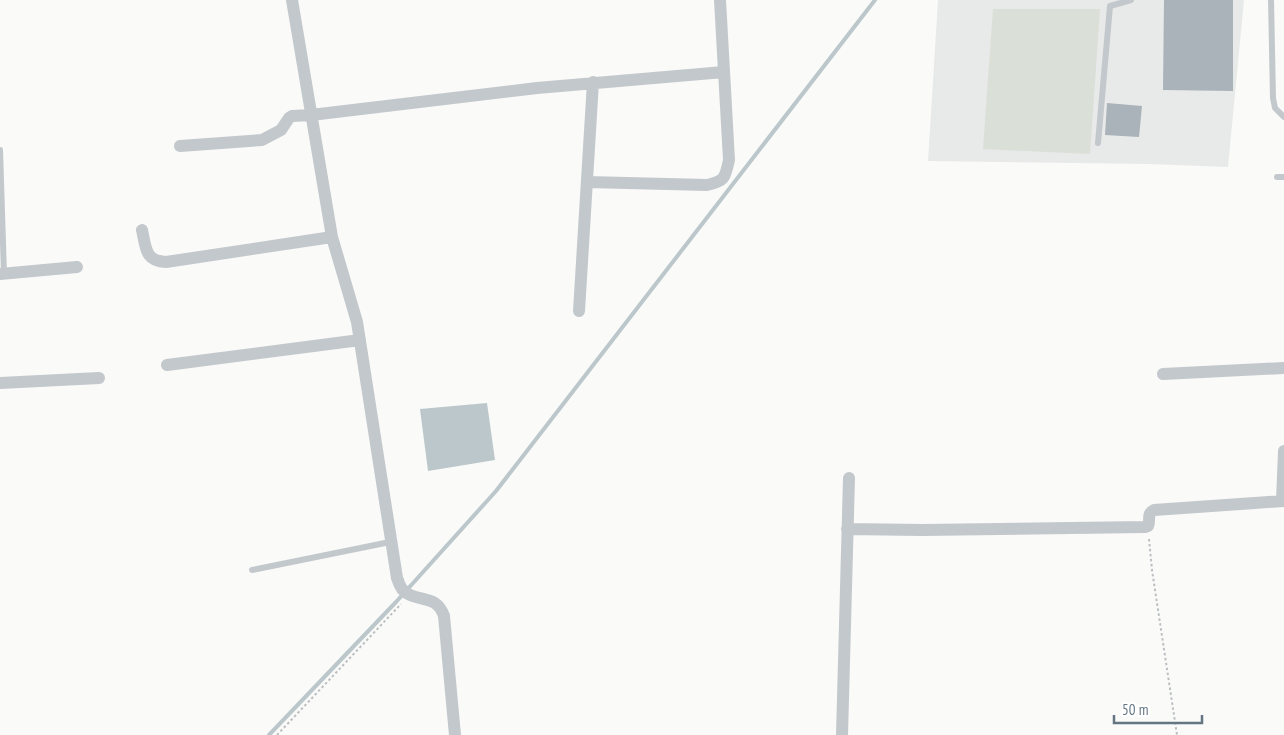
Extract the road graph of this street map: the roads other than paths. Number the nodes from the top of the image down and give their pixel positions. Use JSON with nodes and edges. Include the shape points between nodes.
{"nodes":[{"id":1,"x":292,"y":0,"type":"edge"},
{"id":2,"x":720,"y":0,"type":"edge"},
{"id":3,"x":1131,"y":0,"type":"edge"},
{"id":4,"x":1271,"y":0,"type":"edge"},
{"id":5,"x":724,"y":72,"type":"junction"},
{"id":6,"x":593,"y":82,"type":"junction"},
{"id":7,"x":311,"y":116,"type":"junction"},
{"id":8,"x":1284,"y":117,"type":"edge"},
{"id":9,"x":1098,"y":143,"type":"dead end"},
{"id":10,"x":180,"y":146,"type":"dead end"},
{"id":11,"x":0,"y":150,"type":"edge"},
{"id":12,"x":587,"y":182,"type":"junction"},
{"id":13,"x":142,"y":230,"type":"dead end"},
{"id":14,"x":332,"y":237,"type":"junction"},
{"id":15,"x":77,"y":267,"type":"dead end"},
{"id":16,"x":2,"y":274,"type":"edge"},
{"id":17,"x":580,"y":311,"type":"dead end"},
{"id":18,"x":360,"y":340,"type":"junction"},
{"id":19,"x":167,"y":365,"type":"dead end"},
{"id":20,"x":1284,"y":368,"type":"edge"},
{"id":21,"x":1163,"y":374,"type":"dead end"},
{"id":22,"x":99,"y":378,"type":"dead end"},
{"id":23,"x":0,"y":383,"type":"edge"},
{"id":24,"x":1284,"y":451,"type":"edge"},
{"id":25,"x":849,"y":478,"type":"dead end"},
{"id":26,"x":1283,"y":501,"type":"edge"},
{"id":27,"x":848,"y":528,"type":"junction"},
{"id":28,"x":390,"y":542,"type":"junction"},
{"id":29,"x":252,"y":570,"type":"dead end"},
{"id":30,"x":455,"y":735,"type":"edge"},
{"id":31,"x":842,"y":735,"type":"edge"}],
"edges":[{"from":1,"to":7,"type":"street"},
{"from":2,"to":5,"type":"street"},
{"from":3,"to":9,"type":"lane","via":[[1110,6]]},
{"from":4,"to":8,"type":"lane","via":[[1273,98]]},
{"from":5,"to":6,"type":"street"},
{"from":5,"to":12,"type":"street","via":[[729,160],[726,175],[720,182],[707,185]]},
{"from":6,"to":7,"type":"street"},
{"from":6,"to":12,"type":"street"},
{"from":7,"to":10,"type":"street","via":[[292,116],[281,130],[262,140]]},
{"from":7,"to":14,"type":"street"},
{"from":11,"to":16,"type":"lane"},
{"from":12,"to":17,"type":"street"},
{"from":13,"to":14,"type":"street","via":[[150,257],[166,262]]},
{"from":14,"to":18,"type":"street"},
{"from":15,"to":16,"type":"street"},
{"from":18,"to":19,"type":"street"},
{"from":18,"to":28,"type":"street"},
{"from":20,"to":21,"type":"street"},
{"from":22,"to":23,"type":"street"},
{"from":24,"to":26,"type":"street"},
{"from":25,"to":27,"type":"street"},
{"from":26,"to":27,"type":"street","via":[[1154,510],[1149,516],[1148,526],[941,530]]},
{"from":27,"to":31,"type":"street"},
{"from":28,"to":29,"type":"lane"},
{"from":28,"to":30,"type":"street","via":[[397,578],[407,592],[436,602],[442,608]]}]}
